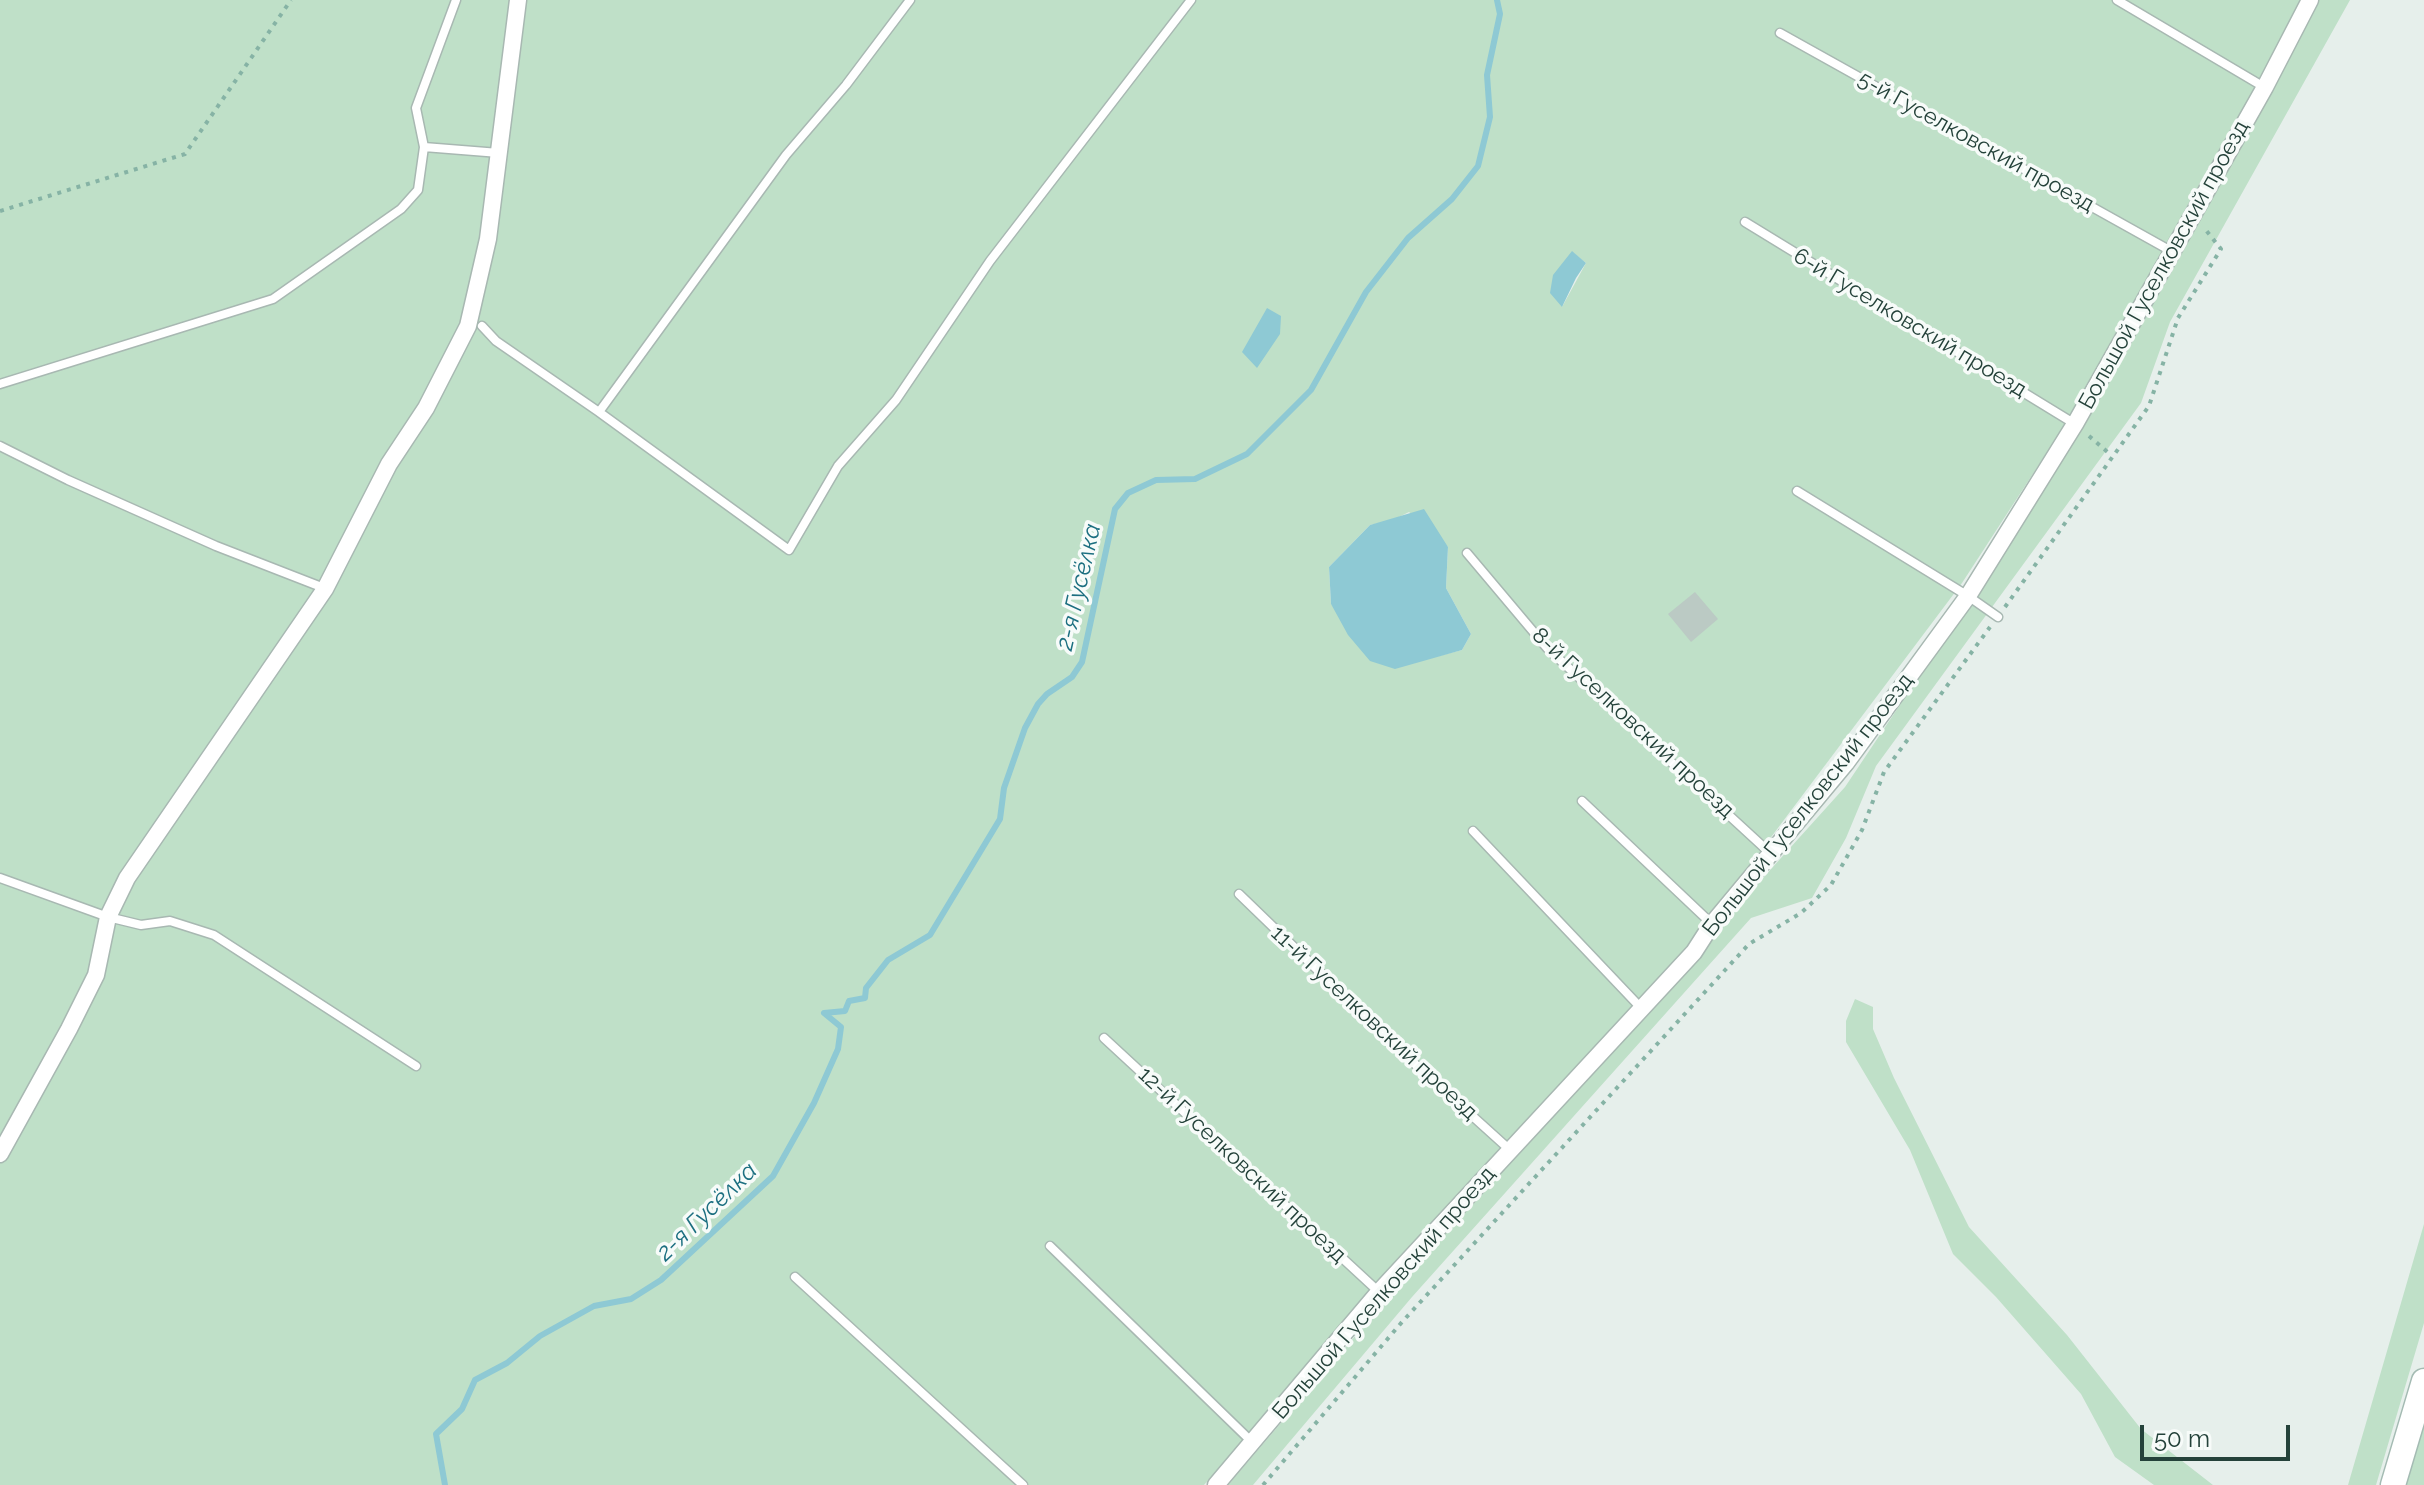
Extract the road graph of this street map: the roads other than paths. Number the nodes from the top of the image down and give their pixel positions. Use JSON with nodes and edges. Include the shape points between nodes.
{"nodes":[{"id":1,"x":456,"y":0,"type":"edge"},
{"id":2,"x":518,"y":0,"type":"edge"},
{"id":3,"x":910,"y":0,"type":"edge"},
{"id":4,"x":1191,"y":0,"type":"edge"},
{"id":5,"x":2117,"y":0,"type":"edge"},
{"id":6,"x":2310,"y":0,"type":"edge"},
{"id":7,"x":1780,"y":33,"type":"dead end"},
{"id":8,"x":2265,"y":87,"type":"junction"},
{"id":9,"x":424,"y":147,"type":"junction"},
{"id":10,"x":499,"y":153,"type":"junction"},
{"id":11,"x":1745,"y":222,"type":"dead end"},
{"id":12,"x":2171,"y":251,"type":"junction"},
{"id":13,"x":482,"y":326,"type":"dead end"},
{"id":14,"x":0,"y":384,"type":"edge"},
{"id":15,"x":599,"y":412,"type":"junction"},
{"id":16,"x":2075,"y":424,"type":"junction"},
{"id":17,"x":0,"y":446,"type":"edge"},
{"id":18,"x":1797,"y":491,"type":"dead end"},
{"id":19,"x":1467,"y":553,"type":"dead end"},
{"id":20,"x":325,"y":589,"type":"junction"},
{"id":21,"x":1968,"y":596,"type":"junction"},
{"id":22,"x":1998,"y":617,"type":"dead end"},
{"id":23,"x":1582,"y":801,"type":"dead end"},
{"id":24,"x":1473,"y":831,"type":"dead end"},
{"id":25,"x":1771,"y":854,"type":"junction"},
{"id":26,"x":0,"y":878,"type":"edge"},
{"id":27,"x":1239,"y":894,"type":"dead end"},
{"id":28,"x":108,"y":917,"type":"junction"},
{"id":29,"x":1712,"y":924,"type":"junction"},
{"id":30,"x":1641,"y":1009,"type":"junction"},
{"id":31,"x":1104,"y":1038,"type":"dead end"},
{"id":32,"x":416,"y":1066,"type":"dead end"},
{"id":33,"x":1511,"y":1150,"type":"junction"},
{"id":34,"x":0,"y":1154,"type":"edge"},
{"id":35,"x":1050,"y":1246,"type":"dead end"},
{"id":36,"x":795,"y":1277,"type":"dead end"},
{"id":37,"x":1379,"y":1292,"type":"junction"},
{"id":38,"x":2424,"y":1381,"type":"edge"},
{"id":39,"x":1252,"y":1443,"type":"junction"},
{"id":40,"x":1023,"y":1485,"type":"edge"},
{"id":41,"x":1216,"y":1485,"type":"edge"},
{"id":42,"x":2393,"y":1485,"type":"edge"}],
"edges":[{"from":1,"to":9,"type":"lane","via":[[416,108]]},
{"from":2,"to":10,"type":"street"},
{"from":3,"to":15,"type":"lane","via":[[786,155]]},
{"from":4,"to":15,"type":"lane","via":[[990,261],[896,400],[838,466],[789,550]]},
{"from":5,"to":8,"type":"lane"},
{"from":6,"to":8,"type":"street","name":"Большой Гуселковский проезд"},
{"from":7,"to":12,"type":"lane","name":"5-й Гуселковский проезд"},
{"from":8,"to":12,"type":"street","name":"Большой Гуселковский проезд"},
{"from":9,"to":10,"type":"lane"},
{"from":9,"to":14,"type":"lane","via":[[418,190],[401,209],[273,299]]},
{"from":10,"to":20,"type":"street","via":[[488,239],[468,326]]},
{"from":11,"to":16,"type":"lane","name":"6-й Гуселковский проезд"},
{"from":12,"to":16,"type":"street","name":"Большой Гуселковский проезд"},
{"from":13,"to":15,"type":"lane"},
{"from":16,"to":21,"type":"street","name":"Большой Гуселковский проезд"},
{"from":17,"to":20,"type":"lane","via":[[216,546]]},
{"from":18,"to":21,"type":"lane"},
{"from":19,"to":25,"type":"lane","name":"8-й Гуселковский проезд","via":[[1547,648]]},
{"from":20,"to":28,"type":"street","via":[[143,853]]},
{"from":21,"to":22,"type":"lane"},
{"from":21,"to":25,"type":"street","name":"Большой Гуселковский проезд","via":[[1846,763]]},
{"from":23,"to":29,"type":"lane"},
{"from":24,"to":30,"type":"lane"},
{"from":25,"to":29,"type":"street","name":"Большой Гуселковский проезд"},
{"from":26,"to":28,"type":"lane"},
{"from":27,"to":33,"type":"lane","name":"11-й Гуселковский проезд"},
{"from":28,"to":32,"type":"lane","via":[[141,925],[170,921],[214,935]]},
{"from":28,"to":34,"type":"street","via":[[96,975]]},
{"from":29,"to":30,"type":"street","name":"Большой Гуселковский проезд","via":[[1694,952]]},
{"from":30,"to":33,"type":"street","name":"Большой Гуселковский проезд"},
{"from":31,"to":37,"type":"lane","name":"12-й Гуселковский проезд"},
{"from":33,"to":37,"type":"street","name":"Большой Гуселковский проезд"},
{"from":35,"to":39,"type":"lane"},
{"from":36,"to":40,"type":"lane"},
{"from":37,"to":39,"type":"street","name":"Большой Гуселковский проезд"},
{"from":38,"to":42,"type":"main road"},
{"from":39,"to":41,"type":"street","name":"Большой Гуселковский проезд"}]}
